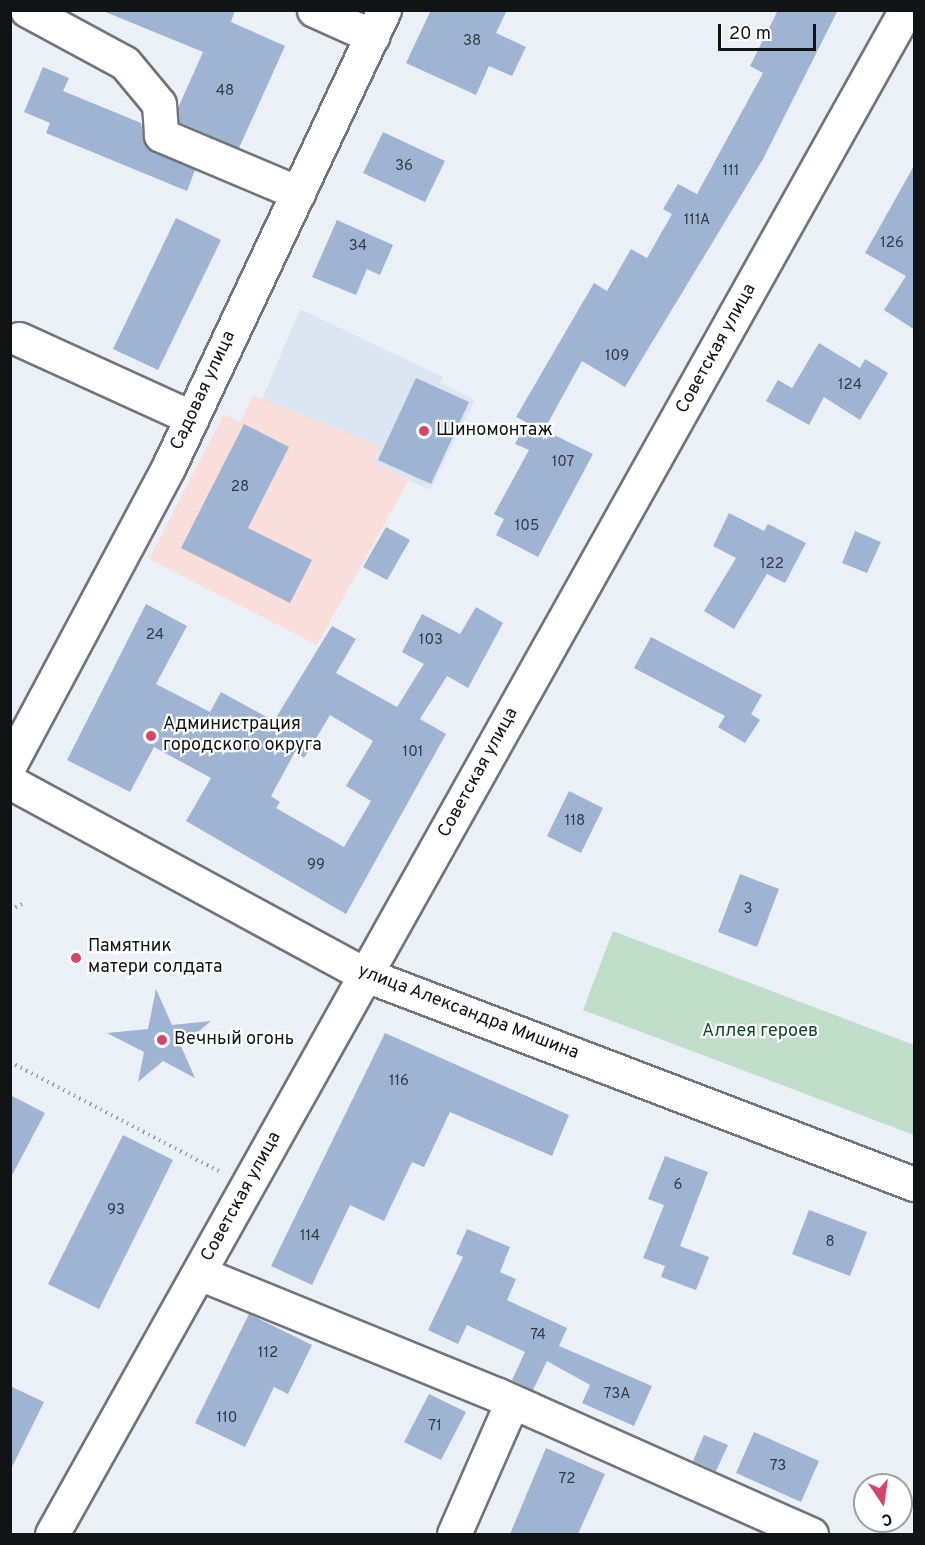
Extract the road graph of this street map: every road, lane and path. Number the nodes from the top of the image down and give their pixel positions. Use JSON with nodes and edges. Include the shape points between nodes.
{"nodes":[{"id":1,"x":27,"y":10,"type":"edge"},
{"id":2,"x":314,"y":10,"type":"edge"},
{"id":3,"x":906,"y":10,"type":"edge"},
{"id":4,"x":378,"y":23,"type":"edge"},
{"id":5,"x":298,"y":193,"type":"junction"},
{"id":6,"x":20,"y":339,"type":"dead end"},
{"id":7,"x":192,"y":418,"type":"junction"},
{"id":8,"x":10,"y":764,"type":"edge"},
{"id":9,"x":10,"y":782,"type":"edge"},
{"id":10,"x":24,"y":903,"type":"dead end"},
{"id":11,"x":10,"y":910,"type":"edge"},
{"id":12,"x":366,"y":975,"type":"junction"},
{"id":13,"x":10,"y":1062,"type":"edge"},
{"id":14,"x":915,"y":1184,"type":"edge"},
{"id":15,"x":247,"y":1187,"type":"junction"},
{"id":16,"x":199,"y":1273,"type":"junction"},
{"id":17,"x":512,"y":1402,"type":"junction"},
{"id":18,"x":52,"y":1534,"type":"edge"},
{"id":19,"x":454,"y":1534,"type":"edge"},
{"id":20,"x":811,"y":1534,"type":"edge"}],
"edges":[{"from":1,"to":5,"type":"street","via":[[125,63],[159,104],[161,135]]},
{"from":2,"to":4,"type":"street"},
{"from":3,"to":12,"type":"street","name":"Советская улица"},
{"from":4,"to":5,"type":"street","name":"Садовая улица"},
{"from":5,"to":7,"type":"street","name":"Садовая улица"},
{"from":6,"to":7,"type":"street"},
{"from":7,"to":8,"type":"street","name":"Садовая улица"},
{"from":9,"to":12,"type":"street","name":"улица Александра Мишина"},
{"from":10,"to":11,"type":"path"},
{"from":12,"to":14,"type":"street","name":"улица Александра Мишина"},
{"from":12,"to":15,"type":"street","name":"Советская улица"},
{"from":13,"to":15,"type":"path"},
{"from":15,"to":16,"type":"street","name":"Советская улица"},
{"from":16,"to":17,"type":"street"},
{"from":16,"to":18,"type":"street","name":"Советская улица"},
{"from":17,"to":19,"type":"street"},
{"from":17,"to":20,"type":"street"}]}
